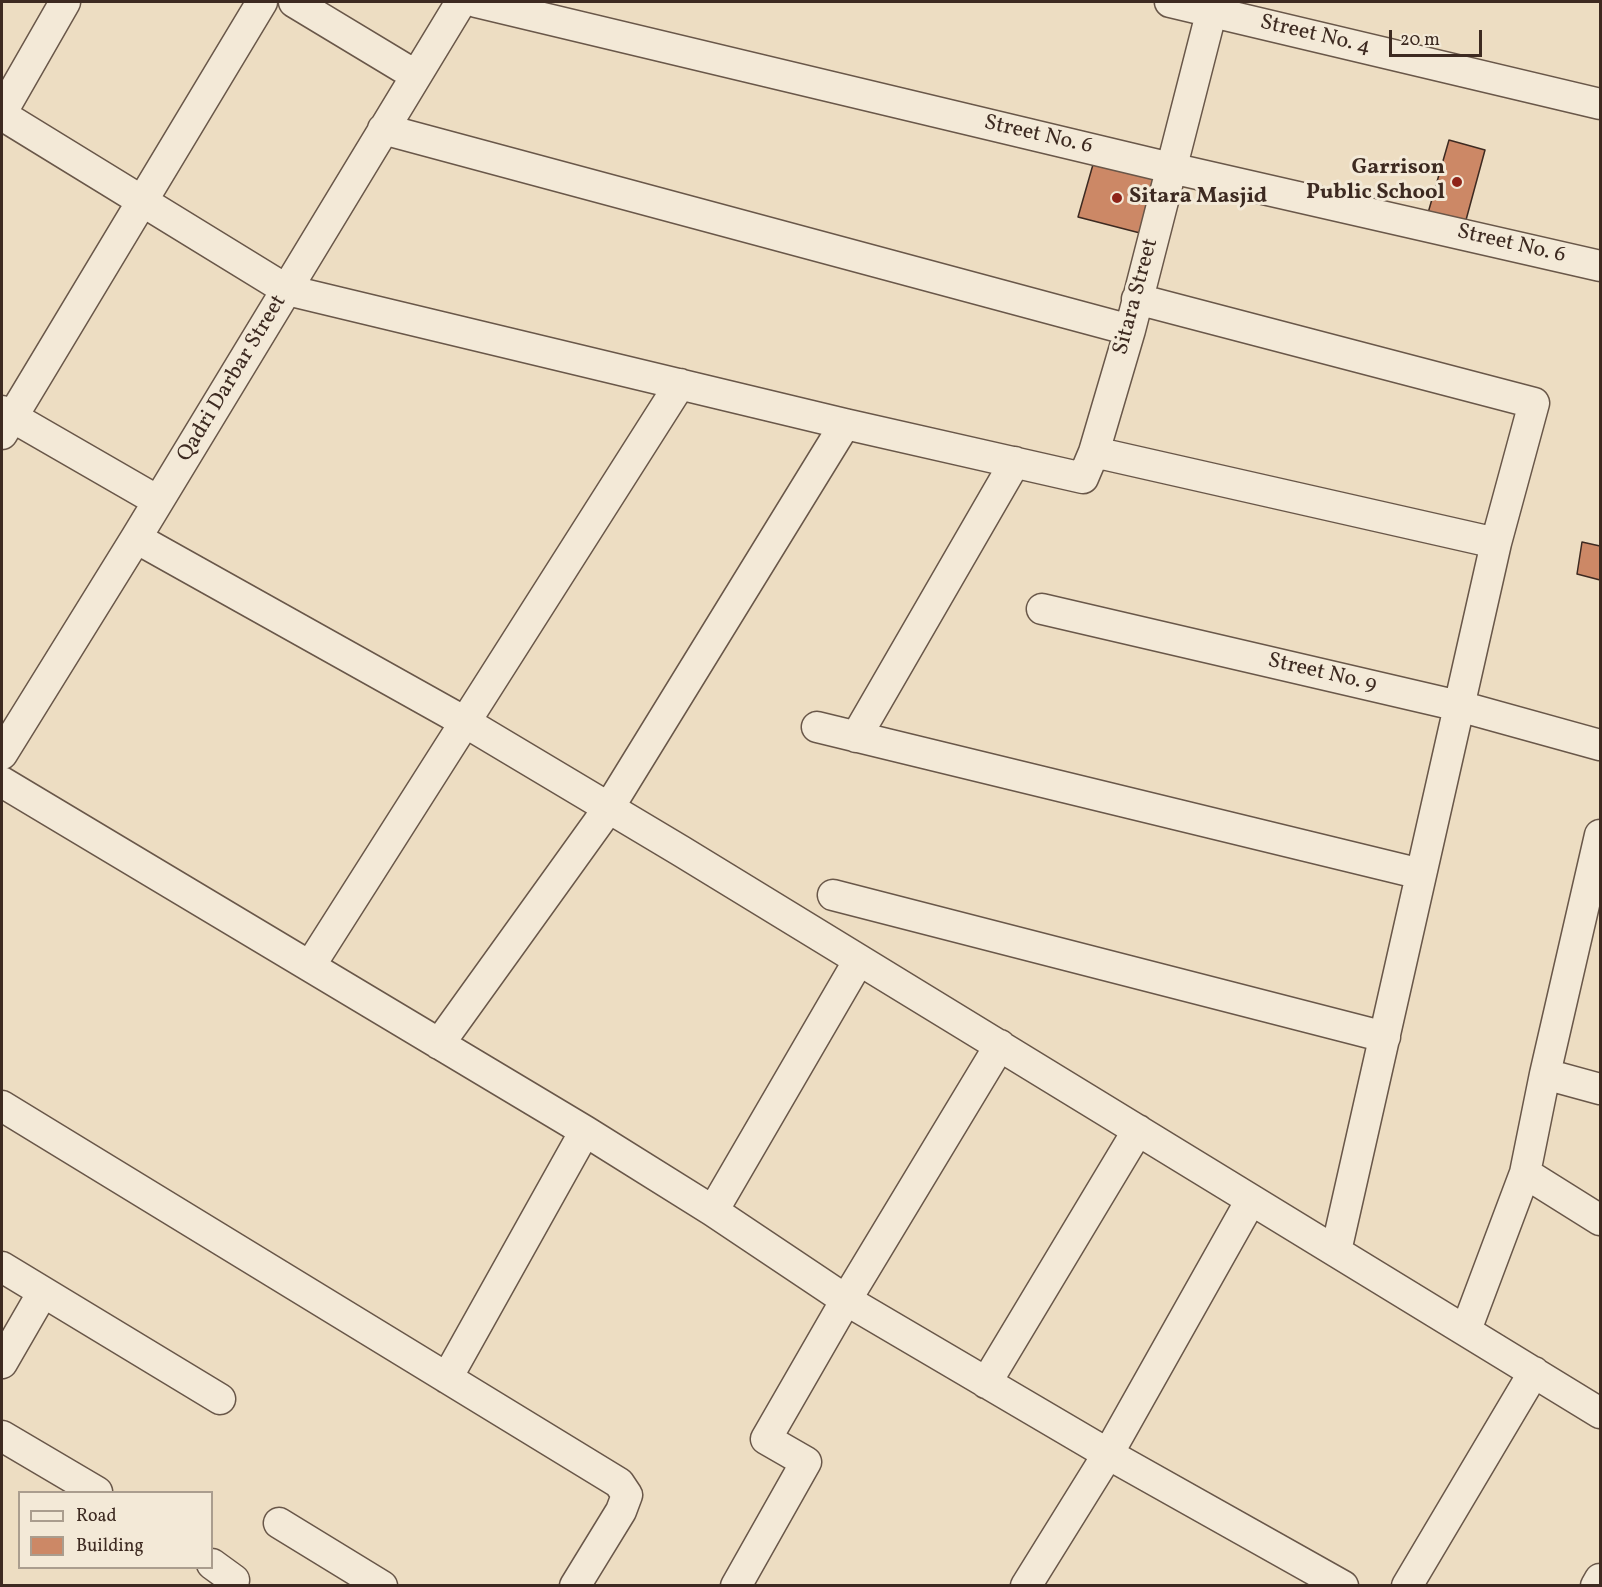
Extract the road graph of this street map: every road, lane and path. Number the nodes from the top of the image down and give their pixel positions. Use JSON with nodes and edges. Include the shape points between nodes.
{"nodes":[{"id":1,"x":65,"y":2,"type":"edge"},
{"id":2,"x":262,"y":2,"type":"edge"},
{"id":3,"x":294,"y":2,"type":"edge"},
{"id":4,"x":461,"y":2,"type":"edge"},
{"id":5,"x":476,"y":2,"type":"edge"},
{"id":6,"x":1170,"y":2,"type":"edge"},
{"id":7,"x":1213,"y":7,"type":"edge"},
{"id":8,"x":415,"y":75,"type":"junction"},
{"id":9,"x":1600,"y":104,"type":"edge"},
{"id":10,"x":2,"y":113,"type":"edge"},
{"id":11,"x":382,"y":129,"type":"junction"},
{"id":12,"x":1171,"y":168,"type":"junction"},
{"id":13,"x":143,"y":200,"type":"junction"},
{"id":14,"x":1600,"y":266,"type":"edge"},
{"id":15,"x":287,"y":290,"type":"junction"},
{"id":16,"x":1137,"y":299,"type":"junction"},
{"id":17,"x":1130,"y":330,"type":"junction"},
{"id":18,"x":680,"y":384,"type":"junction"},
{"id":19,"x":5,"y":420,"type":"edge"},
{"id":20,"x":844,"y":424,"type":"junction"},
{"id":21,"x":1094,"y":452,"type":"junction"},
{"id":22,"x":1015,"y":462,"type":"junction"},
{"id":23,"x":158,"y":501,"type":"junction"},
{"id":24,"x":136,"y":538,"type":"junction"},
{"id":25,"x":1496,"y":543,"type":"junction"},
{"id":26,"x":1042,"y":609,"type":"dead end"},
{"id":27,"x":1459,"y":705,"type":"junction"},
{"id":28,"x":465,"y":722,"type":"junction"},
{"id":29,"x":816,"y":727,"type":"dead end"},
{"id":30,"x":856,"y":737,"type":"junction"},
{"id":31,"x":1600,"y":745,"type":"edge"},
{"id":32,"x":2,"y":754,"type":"edge"},
{"id":33,"x":2,"y":782,"type":"edge"},
{"id":34,"x":608,"y":809,"type":"junction"},
{"id":35,"x":1600,"y":835,"type":"edge"},
{"id":36,"x":1421,"y":874,"type":"junction"},
{"id":37,"x":833,"y":895,"type":"dead end"},
{"id":38,"x":1591,"y":917,"type":"edge"},
{"id":39,"x":859,"y":960,"type":"junction"},
{"id":40,"x":310,"y":966,"type":"junction"},
{"id":41,"x":1384,"y":1037,"type":"junction"},
{"id":42,"x":439,"y":1044,"type":"junction"},
{"id":43,"x":1000,"y":1045,"type":"junction"},
{"id":44,"x":1545,"y":1074,"type":"junction"},
{"id":45,"x":1600,"y":1089,"type":"edge"},
{"id":46,"x":2,"y":1106,"type":"edge"},
{"id":47,"x":1138,"y":1130,"type":"junction"},
{"id":48,"x":585,"y":1131,"type":"junction"},
{"id":49,"x":1525,"y":1173,"type":"junction"},
{"id":50,"x":1251,"y":1200,"type":"junction"},
{"id":51,"x":713,"y":1211,"type":"junction"},
{"id":52,"x":1600,"y":1220,"type":"edge"},
{"id":53,"x":1336,"y":1251,"type":"junction"},
{"id":54,"x":2,"y":1267,"type":"edge"},
{"id":55,"x":44,"y":1292,"type":"junction"},
{"id":56,"x":846,"y":1300,"type":"junction"},
{"id":57,"x":1466,"y":1330,"type":"junction"},
{"id":58,"x":2,"y":1363,"type":"edge"},
{"id":59,"x":1534,"y":1372,"type":"junction"},
{"id":60,"x":447,"y":1378,"type":"junction"},
{"id":61,"x":986,"y":1383,"type":"junction"},
{"id":62,"x":220,"y":1399,"type":"dead end"},
{"id":63,"x":1599,"y":1410,"type":"edge"},
{"id":64,"x":2,"y":1436,"type":"edge"},
{"id":65,"x":1108,"y":1454,"type":"junction"},
{"id":66,"x":95,"y":1491,"type":"edge"},
{"id":67,"x":279,"y":1523,"type":"dead end"},
{"id":68,"x":1600,"y":1579,"type":"edge"},
{"id":69,"x":382,"y":1586,"type":"edge"},
{"id":70,"x":575,"y":1586,"type":"edge"},
{"id":71,"x":736,"y":1586,"type":"edge"},
{"id":72,"x":1026,"y":1586,"type":"edge"},
{"id":73,"x":1342,"y":1586,"type":"edge"},
{"id":74,"x":1407,"y":1586,"type":"edge"},
{"id":75,"x":1596,"y":1586,"type":"edge"}],
"edges":[{"from":1,"to":10,"type":"street"},
{"from":2,"to":13,"type":"street"},
{"from":3,"to":8,"type":"street"},
{"from":4,"to":8,"type":"street","name":"Qadri Darbar Street"},
{"from":5,"to":12,"type":"street","name":"Street No. 6"},
{"from":6,"to":7,"type":"street","name":"Street No. 4"},
{"from":7,"to":9,"type":"street","name":"Street No. 4"},
{"from":7,"to":12,"type":"street","name":"Sitara Street"},
{"from":8,"to":11,"type":"street","name":"Qadri Darbar Street"},
{"from":10,"to":13,"type":"street"},
{"from":11,"to":15,"type":"street","name":"Qadri Darbar Street"},
{"from":11,"to":17,"type":"street"},
{"from":12,"to":14,"type":"street","name":"Street No. 6"},
{"from":12,"to":16,"type":"street","name":"Sitara Street"},
{"from":13,"to":15,"type":"street"},
{"from":13,"to":19,"type":"street"},
{"from":15,"to":18,"type":"street"},
{"from":15,"to":23,"type":"street","name":"Qadri Darbar Street"},
{"from":16,"to":17,"type":"street","name":"Sitara Street"},
{"from":16,"to":25,"type":"street","via":[[1534,403]]},
{"from":17,"to":21,"type":"street","name":"Sitara Street"},
{"from":18,"to":20,"type":"street"},
{"from":18,"to":28,"type":"street"},
{"from":19,"to":23,"type":"street"},
{"from":20,"to":22,"type":"street"},
{"from":20,"to":34,"type":"street"},
{"from":21,"to":22,"type":"street","name":"Sitara Street","via":[[1083,478]]},
{"from":21,"to":25,"type":"street"},
{"from":22,"to":30,"type":"street"},
{"from":23,"to":24,"type":"street","name":"Qadri Darbar Street"},
{"from":24,"to":28,"type":"street"},
{"from":24,"to":32,"type":"street","name":"Qadri Darbar Street"},
{"from":25,"to":27,"type":"street"},
{"from":26,"to":27,"type":"street","name":"Street No. 9"},
{"from":27,"to":31,"type":"street","name":"Street No. 9"},
{"from":27,"to":36,"type":"street"},
{"from":28,"to":34,"type":"street"},
{"from":28,"to":40,"type":"street"},
{"from":29,"to":30,"type":"street"},
{"from":30,"to":36,"type":"street"},
{"from":33,"to":40,"type":"street"},
{"from":34,"to":39,"type":"street"},
{"from":34,"to":42,"type":"street"},
{"from":35,"to":38,"type":"street"},
{"from":36,"to":41,"type":"street"},
{"from":37,"to":41,"type":"street"},
{"from":38,"to":44,"type":"street"},
{"from":39,"to":43,"type":"street"},
{"from":39,"to":51,"type":"street"},
{"from":40,"to":42,"type":"street"},
{"from":41,"to":53,"type":"street"},
{"from":42,"to":48,"type":"street"},
{"from":43,"to":47,"type":"street"},
{"from":43,"to":56,"type":"street"},
{"from":44,"to":45,"type":"street"},
{"from":44,"to":49,"type":"street"},
{"from":46,"to":60,"type":"street"},
{"from":47,"to":50,"type":"street"},
{"from":47,"to":61,"type":"street"},
{"from":48,"to":51,"type":"street"},
{"from":48,"to":60,"type":"street"},
{"from":49,"to":52,"type":"street"},
{"from":49,"to":57,"type":"street"},
{"from":50,"to":53,"type":"street"},
{"from":50,"to":65,"type":"street"},
{"from":51,"to":56,"type":"street"},
{"from":53,"to":57,"type":"street"},
{"from":54,"to":55,"type":"street"},
{"from":55,"to":58,"type":"street"},
{"from":55,"to":62,"type":"street"},
{"from":56,"to":61,"type":"street"},
{"from":56,"to":71,"type":"street","via":[[766,1439],[806,1462]]},
{"from":57,"to":59,"type":"street"},
{"from":59,"to":63,"type":"street"},
{"from":59,"to":74,"type":"street"},
{"from":60,"to":70,"type":"street","via":[[619,1483],[627,1495]]},
{"from":61,"to":65,"type":"street"},
{"from":64,"to":66,"type":"street"},
{"from":65,"to":72,"type":"street"},
{"from":65,"to":73,"type":"street"},
{"from":67,"to":69,"type":"street"},
{"from":68,"to":75,"type":"street"}]}
